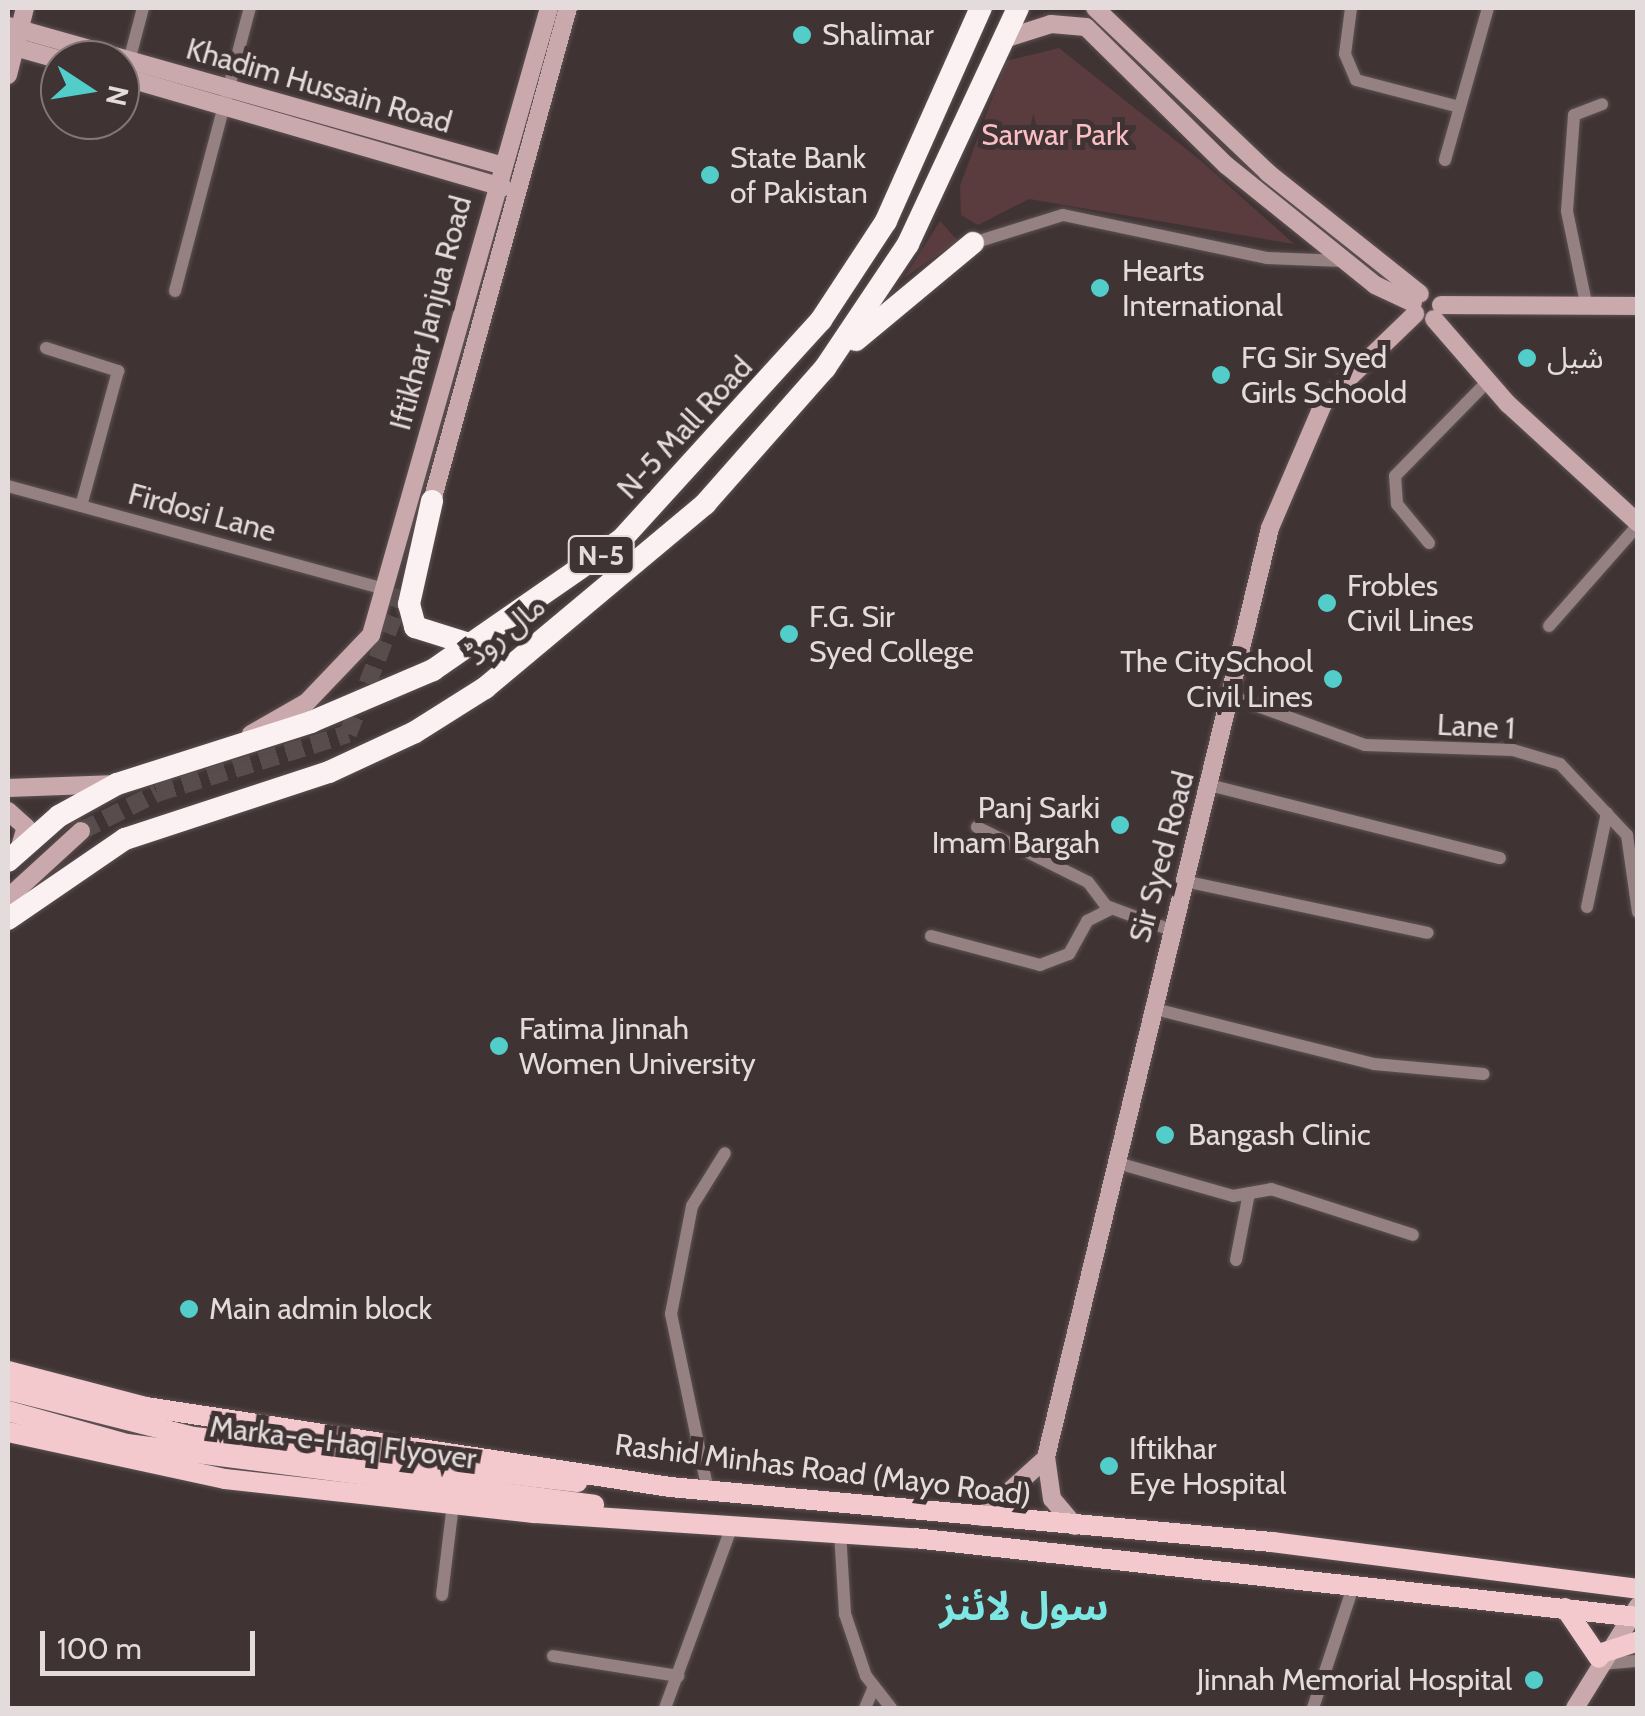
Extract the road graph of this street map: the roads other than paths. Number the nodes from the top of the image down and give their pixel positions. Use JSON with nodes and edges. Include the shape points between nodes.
{"nodes":[{"id":1,"x":25,"y":8,"type":"edge"},
{"id":2,"x":143,"y":8,"type":"edge"},
{"id":3,"x":250,"y":8,"type":"edge"},
{"id":4,"x":549,"y":8,"type":"edge"},
{"id":5,"x":568,"y":8,"type":"edge"},
{"id":6,"x":981,"y":8,"type":"edge"},
{"id":7,"x":1018,"y":8,"type":"edge"},
{"id":8,"x":1094,"y":8,"type":"edge"},
{"id":9,"x":1352,"y":8,"type":"edge"},
{"id":10,"x":1488,"y":8,"type":"edge"},
{"id":11,"x":12,"y":37,"type":"edge"},
{"id":12,"x":1004,"y":39,"type":"junction"},
{"id":13,"x":133,"y":40,"type":"edge"},
{"id":14,"x":40,"y":45,"type":"edge"},
{"id":15,"x":40,"y":50,"type":"edge"},
{"id":16,"x":140,"y":72,"type":"edge"},
{"id":17,"x":8,"y":75,"type":"edge"},
{"id":18,"x":232,"y":98,"type":"junction"},
{"id":19,"x":1602,"y":104,"type":"dead end"},
{"id":20,"x":1456,"y":106,"type":"junction"},
{"id":21,"x":1445,"y":160,"type":"dead end"},
{"id":22,"x":500,"y":165,"type":"junction"},
{"id":23,"x":504,"y":187,"type":"junction"},
{"id":24,"x":973,"y":243,"type":"joint"},
{"id":25,"x":1343,"y":261,"type":"junction"},
{"id":26,"x":175,"y":291,"type":"dead end"},
{"id":27,"x":1586,"y":303,"type":"junction"},
{"id":28,"x":1416,"y":304,"type":"junction"},
{"id":29,"x":1638,"y":306,"type":"edge"},
{"id":30,"x":1438,"y":312,"type":"junction"},
{"id":31,"x":46,"y":348,"type":"dead end"},
{"id":32,"x":825,"y":368,"type":"junction"},
{"id":33,"x":1488,"y":382,"type":"junction"},
{"id":34,"x":721,"y":437,"type":"junction"},
{"id":35,"x":743,"y":463,"type":"junction"},
{"id":36,"x":8,"y":486,"type":"edge"},
{"id":37,"x":432,"y":501,"type":"joint"},
{"id":38,"x":82,"y":506,"type":"junction"},
{"id":39,"x":1638,"y":524,"type":"edge"},
{"id":40,"x":621,"y":540,"type":"junction"},
{"id":41,"x":1429,"y":544,"type":"dead end"},
{"id":42,"x":639,"y":562,"type":"junction"},
{"id":43,"x":384,"y":588,"type":"junction"},
{"id":44,"x":1549,"y":626,"type":"dead end"},
{"id":45,"x":472,"y":646,"type":"junction"},
{"id":46,"x":1232,"y":697,"type":"junction"},
{"id":47,"x":242,"y":740,"type":"junction"},
{"id":48,"x":117,"y":784,"type":"junction"},
{"id":49,"x":1208,"y":785,"type":"junction"},
{"id":50,"x":8,"y":788,"type":"edge"},
{"id":51,"x":8,"y":811,"type":"edge"},
{"id":52,"x":1606,"y":813,"type":"junction"},
{"id":53,"x":977,"y":827,"type":"dead end"},
{"id":54,"x":82,"y":831,"type":"tunnel mouth"},
{"id":55,"x":13,"y":856,"type":"edge"},
{"id":56,"x":1500,"y":858,"type":"dead end"},
{"id":57,"x":1184,"y":881,"type":"junction"},
{"id":58,"x":8,"y":898,"type":"edge"},
{"id":59,"x":1586,"y":907,"type":"dead end"},
{"id":60,"x":1112,"y":908,"type":"junction"},
{"id":61,"x":1638,"y":912,"type":"edge"},
{"id":62,"x":8,"y":919,"type":"edge"},
{"id":63,"x":1171,"y":930,"type":"junction"},
{"id":64,"x":1428,"y":933,"type":"dead end"},
{"id":65,"x":932,"y":936,"type":"dead end"},
{"id":66,"x":1151,"y":1008,"type":"junction"},
{"id":67,"x":1484,"y":1074,"type":"dead end"},
{"id":68,"x":725,"y":1153,"type":"dead end"},
{"id":69,"x":1114,"y":1162,"type":"junction"},
{"id":70,"x":1249,"y":1193,"type":"junction"},
{"id":71,"x":1413,"y":1234,"type":"dead end"},
{"id":72,"x":1236,"y":1260,"type":"dead end"},
{"id":73,"x":8,"y":1371,"type":"edge"},
{"id":74,"x":8,"y":1390,"type":"edge"},
{"id":75,"x":8,"y":1412,"type":"edge"},
{"id":76,"x":8,"y":1432,"type":"edge"},
{"id":77,"x":1046,"y":1457,"type":"junction"},
{"id":78,"x":670,"y":1486,"type":"junction"},
{"id":79,"x":708,"y":1491,"type":"junction"},
{"id":80,"x":453,"y":1504,"type":"junction"},
{"id":81,"x":675,"y":1516,"type":"junction"},
{"id":82,"x":978,"y":1519,"type":"junction"},
{"id":83,"x":734,"y":1522,"type":"junction"},
{"id":84,"x":1079,"y":1530,"type":"junction"},
{"id":85,"x":840,"y":1532,"type":"junction"},
{"id":86,"x":1354,"y":1584,"type":"junction"},
{"id":87,"x":1638,"y":1589,"type":"edge"},
{"id":88,"x":442,"y":1595,"type":"dead end"},
{"id":89,"x":1565,"y":1608,"type":"junction"},
{"id":90,"x":1634,"y":1613,"type":"edge"},
{"id":91,"x":1638,"y":1640,"type":"edge"},
{"id":92,"x":553,"y":1656,"type":"dead end"},
{"id":93,"x":1600,"y":1658,"type":"junction"},
{"id":94,"x":1638,"y":1661,"type":"edge"},
{"id":95,"x":678,"y":1676,"type":"junction"},
{"id":96,"x":874,"y":1687,"type":"junction"},
{"id":97,"x":665,"y":1708,"type":"edge"},
{"id":98,"x":865,"y":1708,"type":"edge"},
{"id":99,"x":891,"y":1708,"type":"edge"},
{"id":100,"x":1313,"y":1708,"type":"edge"},
{"id":101,"x":1575,"y":1708,"type":"edge"}],
"edges":[{"from":1,"to":11,"type":"street"},
{"from":2,"to":13,"type":"street"},
{"from":3,"to":18,"type":"street"},
{"from":4,"to":22,"type":"street","name":"Iftikhar Janjua Road"},
{"from":5,"to":23,"type":"street","name":"Iftikhar Janjua Road"},
{"from":6,"to":34,"type":"highway","name":"N-5 Mall Road","number":"N-5","via":[[886,221],[822,320]]},
{"from":7,"to":12,"type":"highway","name":"مال روڈ","number":"N-5"},
{"from":8,"to":28,"type":"street"},
{"from":9,"to":20,"type":"street","via":[[1345,54],[1356,80]]},
{"from":10,"to":20,"type":"street"},
{"from":11,"to":14,"type":"street","name":"Khadim Hussain Road"},
{"from":11,"to":15,"type":"street"},
{"from":11,"to":17,"type":"street"},
{"from":12,"to":25,"type":"street","via":[[1051,24],[1086,28],[1226,165]]},
{"from":12,"to":32,"type":"highway","name":"مال روڈ","number":"N-5","via":[[908,244]]},
{"from":16,"to":18,"type":"street","name":"Khadim Hussain Road"},
{"from":18,"to":22,"type":"street","name":"Khadim Hussain Road"},
{"from":18,"to":23,"type":"street","name":"Khadim Hussain Road"},
{"from":18,"to":26,"type":"street"},
{"from":19,"to":27,"type":"street","via":[[1574,115],[1566,211]]},
{"from":20,"to":21,"type":"street"},
{"from":22,"to":23,"type":"street","name":"Iftikhar Janjua Road"},
{"from":23,"to":37,"type":"street","name":"Iftikhar Janjua Road"},
{"from":23,"to":43,"type":"street","name":"Iftikhar Janjua Road"},
{"from":24,"to":25,"type":"street","via":[[1064,216],[1267,258]]},
{"from":24,"to":32,"type":"highway"},
{"from":25,"to":28,"type":"street"},
{"from":27,"to":29,"type":"street"},
{"from":27,"to":30,"type":"street"},
{"from":28,"to":30,"type":"street"},
{"from":28,"to":30,"type":"street"},
{"from":28,"to":46,"type":"street","name":"Sir Syed Road","via":[[1324,402],[1284,480]]},
{"from":30,"to":33,"type":"street"},
{"from":31,"to":38,"type":"street","via":[[118,371]]},
{"from":32,"to":35,"type":"highway","name":"مال روڈ","number":"N-5"},
{"from":33,"to":39,"type":"street"},
{"from":33,"to":41,"type":"street","via":[[1396,476],[1397,504]]},
{"from":34,"to":35,"type":"highway","via":[[684,499]]},
{"from":34,"to":40,"type":"highway","name":"N-5 Mall Road","number":"N-5"},
{"from":35,"to":42,"type":"highway","name":"مال روڈ","number":"N-5"},
{"from":36,"to":38,"type":"street","name":"Firdosi Lane"},
{"from":37,"to":45,"type":"highway","via":[[410,604],[415,627]]},
{"from":38,"to":43,"type":"street","name":"Firdosi Lane"},
{"from":39,"to":44,"type":"street"},
{"from":40,"to":42,"type":"highway","via":[[677,506]]},
{"from":40,"to":45,"type":"highway","name":"N-5 Mall Road","number":"N-5"},
{"from":42,"to":62,"type":"highway","name":"مال روڈ","number":"N-5","via":[[485,688],[415,732],[329,772],[125,838]]},
{"from":43,"to":47,"type":"street","name":"Iftikhar Janjua Road","via":[[371,636],[306,702]]},
{"from":45,"to":47,"type":"highway","name":"N-5 Mall Road","number":"N-5","via":[[311,722]]},
{"from":46,"to":49,"type":"street","name":"Sir Syed Road"},
{"from":46,"to":52,"type":"street","name":"Lane 1","via":[[1365,746],[1513,750],[1560,764]]},
{"from":47,"to":48,"type":"highway","name":"N-5 Mall Road","number":"N-5"},
{"from":48,"to":50,"type":"street"},
{"from":48,"to":55,"type":"highway","name":"N-5 Mall Road","number":"N-5"},
{"from":49,"to":56,"type":"street"},
{"from":49,"to":57,"type":"street","name":"Sir Syed Road"},
{"from":51,"to":55,"type":"street","via":[[26,826]]},
{"from":52,"to":59,"type":"street"},
{"from":52,"to":61,"type":"street","name":"Lane 1","via":[[1627,834]]},
{"from":53,"to":60,"type":"street","via":[[1088,882]]},
{"from":54,"to":58,"type":"street"},
{"from":57,"to":63,"type":"street","name":"Sir Syed Road"},
{"from":57,"to":64,"type":"street"},
{"from":60,"to":63,"type":"street"},
{"from":60,"to":65,"type":"street","via":[[1087,921],[1056,962]]},
{"from":63,"to":66,"type":"street","name":"Sir Syed Road"},
{"from":66,"to":67,"type":"street","via":[[1374,1064]]},
{"from":66,"to":69,"type":"street","name":"Sir Syed Road"},
{"from":68,"to":79,"type":"street","via":[[692,1206],[671,1314]]},
{"from":69,"to":70,"type":"street"},
{"from":69,"to":77,"type":"street","name":"Sir Syed Road"},
{"from":70,"to":71,"type":"street","via":[[1271,1188]]},
{"from":70,"to":72,"type":"street"},
{"from":73,"to":78,"type":"main road","name":"Rashid Minhas Road (Mayo Road)","via":[[146,1407]]},
{"from":74,"to":78,"type":"main road","name":"Marka-e-Haq Flyover","via":[[194,1437]]},
{"from":75,"to":81,"type":"main road","name":"Marka-e-Haq Flyover","via":[[168,1450]]},
{"from":76,"to":80,"type":"main road","name":"Rashid Minhas Road (Mayo Road)","via":[[152,1468]]},
{"from":77,"to":82,"type":"street"},
{"from":77,"to":84,"type":"street","name":"Sir Syed Road","via":[[1052,1499]]},
{"from":78,"to":79,"type":"main road","name":"Rashid Minhas Road (Mayo Road)"},
{"from":79,"to":82,"type":"main road","name":"Rashid Minhas Road (Mayo Road)"},
{"from":80,"to":81,"type":"main road","name":"Rashid Minhas Road (Mayo Road)"},
{"from":80,"to":88,"type":"street"},
{"from":81,"to":83,"type":"main road","name":"Rashid Minhas Road (Mayo Road)"},
{"from":82,"to":84,"type":"main road","name":"Rashid Minhas Road (Mayo Road)"},
{"from":83,"to":85,"type":"main road","name":"Rashid Minhas Road (Mayo Road)"},
{"from":83,"to":95,"type":"street"},
{"from":84,"to":87,"type":"main road","name":"Rashid Minhas Road (Mayo Road)","via":[[1272,1542]]},
{"from":85,"to":86,"type":"main road","name":"Rashid Minhas Road (Mayo Road)"},
{"from":85,"to":96,"type":"street","via":[[845,1614]]},
{"from":86,"to":89,"type":"main road","name":"Rashid Minhas Road (Mayo Road)"},
{"from":86,"to":100,"type":"street"},
{"from":89,"to":90,"type":"main road","name":"Rashid Minhas Road (Mayo Road)"},
{"from":89,"to":93,"type":"main road"},
{"from":90,"to":93,"type":"street"},
{"from":91,"to":93,"type":"main road"},
{"from":92,"to":95,"type":"street"},
{"from":93,"to":94,"type":"street"},
{"from":93,"to":101,"type":"street"},
{"from":95,"to":97,"type":"street"},
{"from":96,"to":98,"type":"street"},
{"from":96,"to":99,"type":"street"}]}
